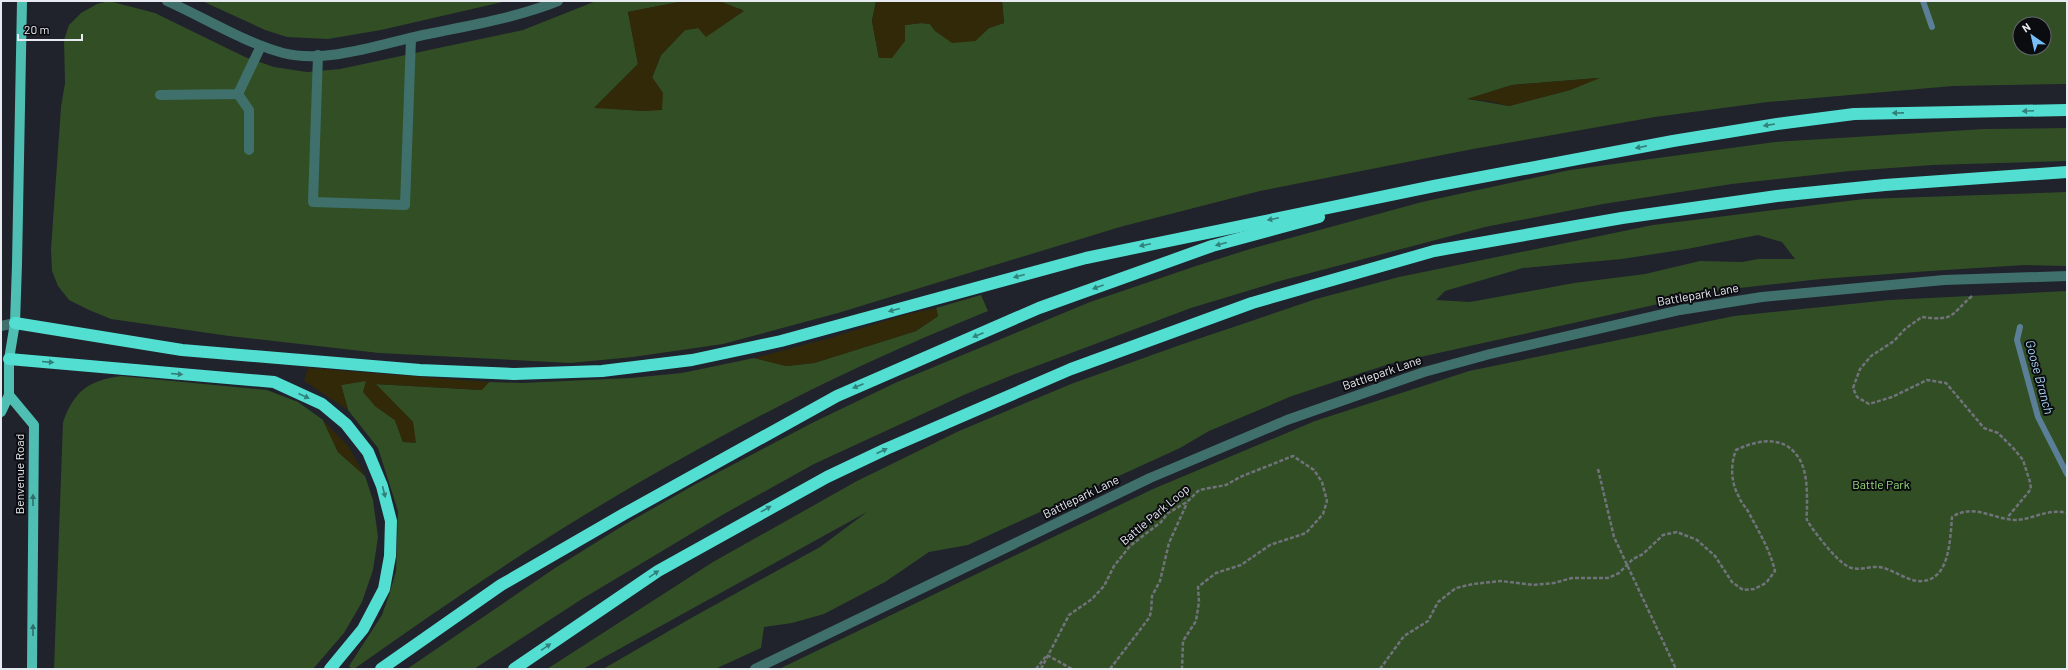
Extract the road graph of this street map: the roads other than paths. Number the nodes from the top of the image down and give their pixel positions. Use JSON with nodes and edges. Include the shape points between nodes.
{"nodes":[{"id":1,"x":22,"y":1,"type":"edge"},
{"id":2,"x":167,"y":1,"type":"edge"},
{"id":3,"x":558,"y":1,"type":"edge"},
{"id":4,"x":411,"y":38,"type":"junction"},
{"id":5,"x":261,"y":46,"type":"junction"},
{"id":6,"x":318,"y":55,"type":"junction"},
{"id":7,"x":238,"y":94,"type":"junction"},
{"id":8,"x":160,"y":95,"type":"dead end"},
{"id":9,"x":2067,"y":110,"type":"edge"},
{"id":10,"x":249,"y":150,"type":"dead end"},
{"id":11,"x":2067,"y":172,"type":"edge"},
{"id":12,"x":1434,"y":186,"type":"junction"},
{"id":13,"x":2067,"y":276,"type":"edge"},
{"id":14,"x":15,"y":323,"type":"junction"},
{"id":15,"x":1,"y":326,"type":"edge"},
{"id":16,"x":5,"y":360,"type":"edge"},
{"id":17,"x":9,"y":395,"type":"junction"},
{"id":18,"x":1,"y":412,"type":"edge"},
{"id":19,"x":32,"y":669,"type":"edge"},
{"id":20,"x":330,"y":669,"type":"edge"},
{"id":21,"x":381,"y":669,"type":"edge"},
{"id":22,"x":514,"y":669,"type":"edge"},
{"id":23,"x":755,"y":669,"type":"edge"}],
"edges":[{"from":1,"to":14,"type":"main road"},
{"from":2,"to":5,"type":"street"},
{"from":3,"to":4,"type":"street","via":[[510,17]]},
{"from":4,"to":6,"type":"street","via":[[343,53]]},
{"from":4,"to":6,"type":"street","via":[[405,205],[313,202]]},
{"from":5,"to":6,"type":"street","via":[[284,53]]},
{"from":5,"to":7,"type":"street"},
{"from":7,"to":8,"type":"street"},
{"from":7,"to":10,"type":"street","via":[[250,110]]},
{"from":9,"to":12,"type":"highway","one_way":true,"via":[[1846,115],[1673,141]]},
{"from":22,"to":11,"type":"highway","one_way":true,"via":[[658,571],[826,477],[1071,369],[1252,303],[1434,251],[1622,218],[1777,196],[1886,184]]},
{"from":12,"to":14,"type":"highway","one_way":true,"via":[[1086,258],[781,341],[692,360],[602,371],[514,374],[412,370],[182,350]]},
{"from":12,"to":21,"type":"highway","one_way":true,"via":[[1212,246],[1039,308],[837,396],[501,585]]},
{"from":13,"to":23,"type":"street","name":"Battlepark Lane","via":[[1944,280],[1762,297],[1680,310],[1424,372],[1287,420],[1150,478]]},
{"from":14,"to":15,"type":"street"},
{"from":14,"to":16,"type":"main road"},
{"from":16,"to":17,"type":"main road"},
{"from":16,"to":20,"type":"highway","one_way":true,"via":[[274,382],[322,404],[346,424],[368,452],[382,486],[391,521],[390,556],[384,589],[363,629]]},
{"from":17,"to":18,"type":"main road"},
{"from":19,"to":17,"type":"main road","name":"Benvenue Road","one_way":true,"via":[[34,426]]}]}
